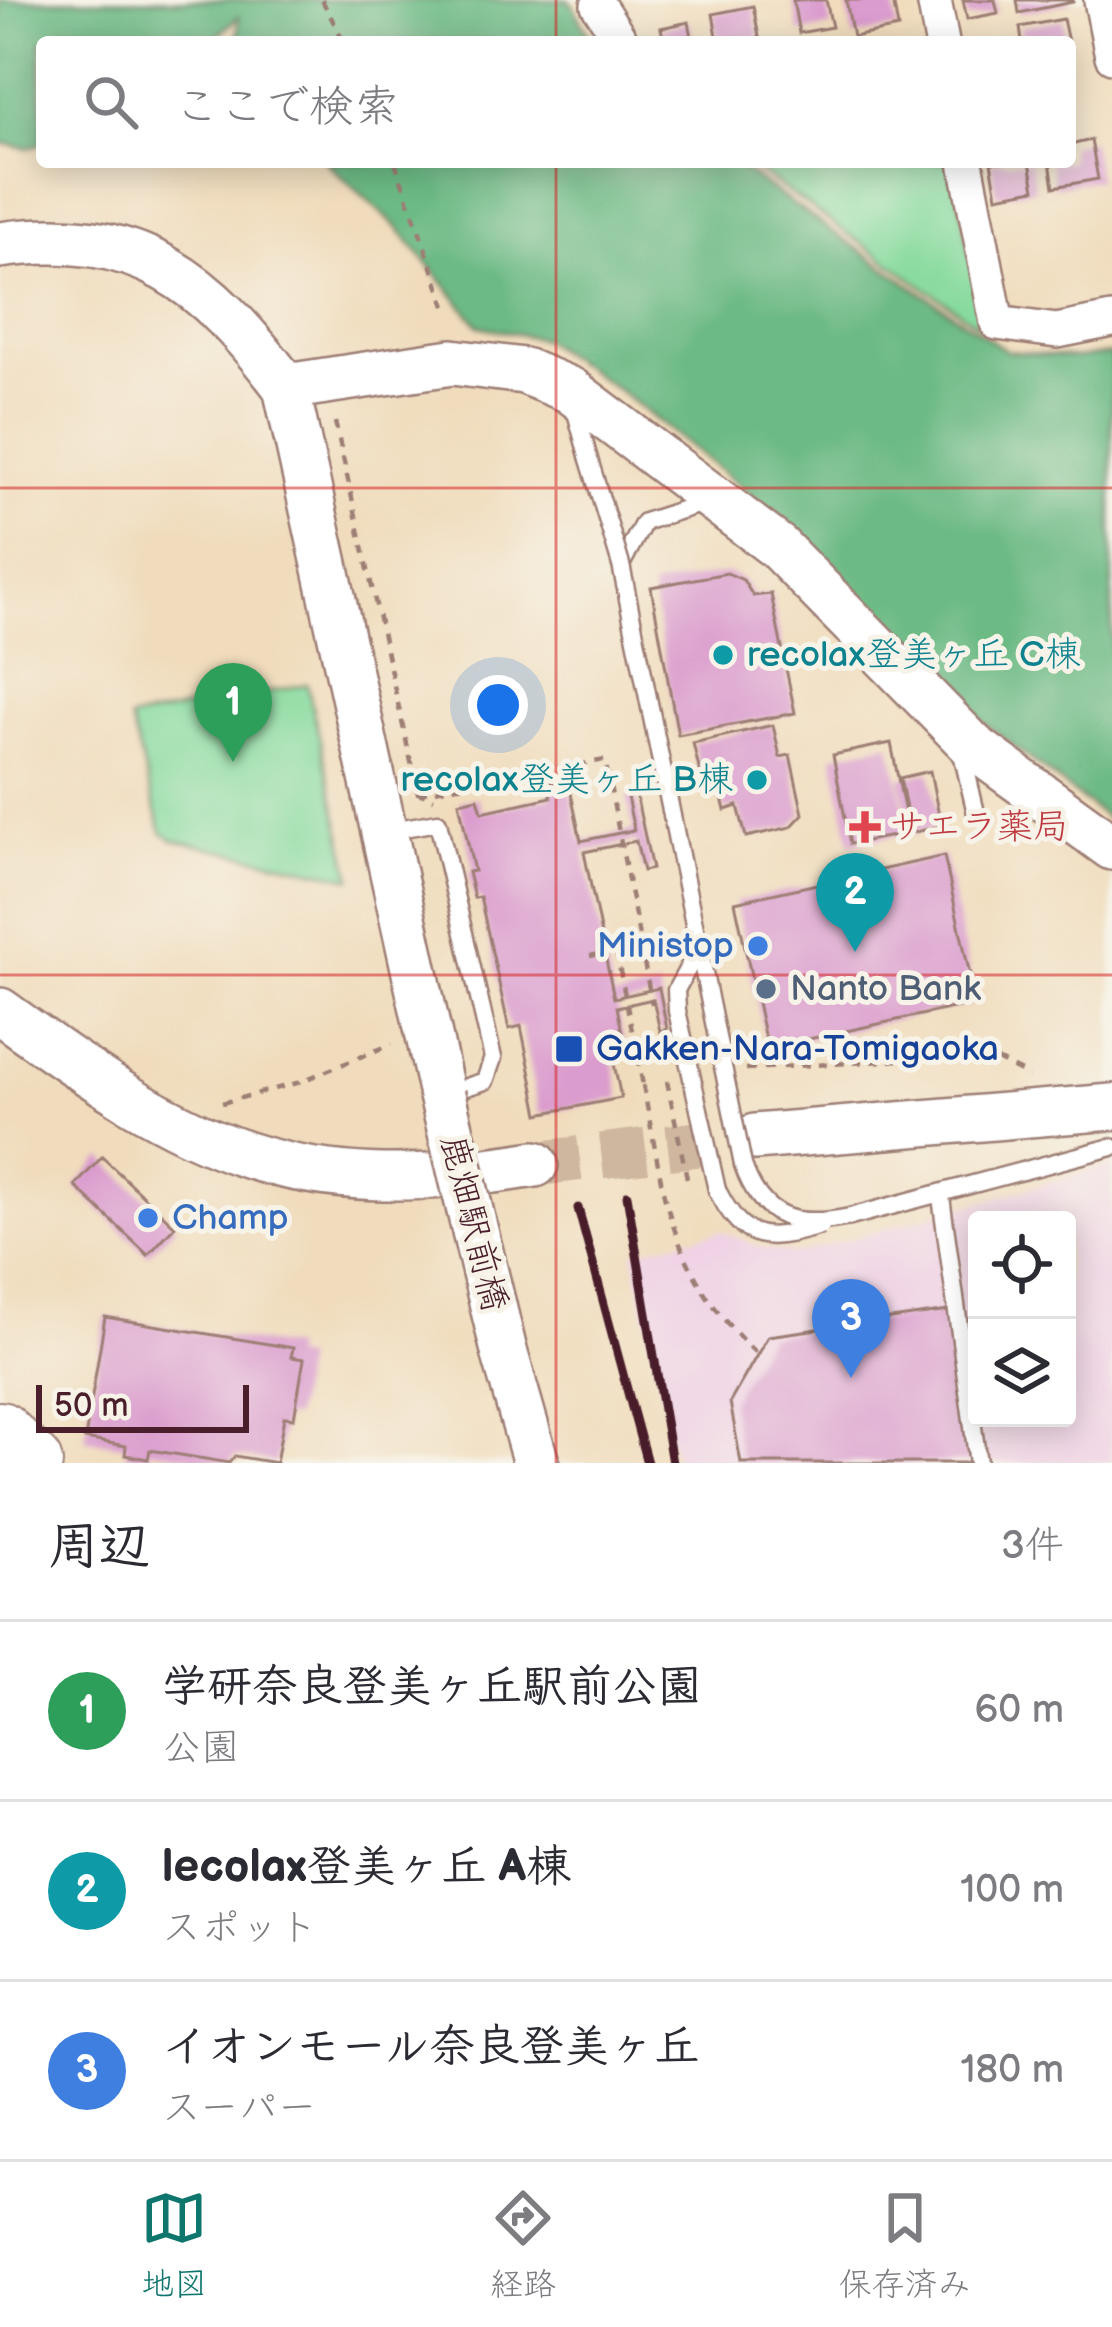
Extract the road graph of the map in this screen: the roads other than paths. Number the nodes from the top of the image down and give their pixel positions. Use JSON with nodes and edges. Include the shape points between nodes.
{"nodes":[{"id":1,"x":934,"y":0,"type":"edge"},
{"id":2,"x":1101,"y":0,"type":"edge"},
{"id":3,"x":606,"y":2,"type":"edge"},
{"id":4,"x":620,"y":36,"type":"edge"},
{"id":5,"x":941,"y":36,"type":"edge"},
{"id":6,"x":1112,"y":56,"type":"edge"},
{"id":7,"x":967,"y":168,"type":"edge"},
{"id":8,"x":0,"y":245,"type":"edge"},
{"id":9,"x":1112,"y":320,"type":"edge"},
{"id":10,"x":286,"y":387,"type":"junction"},
{"id":11,"x":570,"y":391,"type":"junction"},
{"id":12,"x":778,"y":547,"type":"junction"},
{"id":13,"x":621,"y":565,"type":"junction"},
{"id":14,"x":957,"y":730,"type":"junction"},
{"id":15,"x":976,"y":813,"type":"dead end"},
{"id":16,"x":1112,"y":847,"type":"edge"},
{"id":17,"x":699,"y":948,"type":"junction"},
{"id":18,"x":0,"y":1011,"type":"edge"},
{"id":19,"x":1112,"y":1107,"type":"edge"},
{"id":20,"x":755,"y":1137,"type":"tunnel mouth"},
{"id":21,"x":1112,"y":1147,"type":"edge"},
{"id":22,"x":535,"y":1164,"type":"tunnel mouth"},
{"id":23,"x":941,"y":1196,"type":"junction"},
{"id":24,"x":850,"y":1217,"type":"junction"},
{"id":25,"x":945,"y":1226,"type":"junction"},
{"id":26,"x":968,"y":1342,"type":"edge"},
{"id":27,"x":0,"y":1432,"type":"edge"},
{"id":28,"x":32,"y":1463,"type":"edge"},
{"id":29,"x":536,"y":1463,"type":"edge"},
{"id":30,"x":978,"y":1463,"type":"edge"}],
"edges":[{"from":1,"to":5,"type":"street"},
{"from":2,"to":6,"type":"street"},
{"from":3,"to":4,"type":"street"},
{"from":7,"to":9,"type":"street","via":[[998,322],[1057,331]]},
{"from":8,"to":10,"type":"street","via":[[92,241],[147,258],[221,308]]},
{"from":10,"to":11,"type":"street","via":[[452,362],[524,370]]},
{"from":10,"to":29,"type":"street","name":"鹿畑駅前橋","bridge":true,"via":[[442,1095]]},
{"from":11,"to":12,"type":"street"},
{"from":11,"to":13,"type":"lane","bridge":true},
{"from":12,"to":13,"type":"lane","via":[[698,505],[644,522]]},
{"from":12,"to":14,"type":"street","via":[[839,628]]},
{"from":13,"to":17,"type":"lane","bridge":true},
{"from":14,"to":15,"type":"lane"},
{"from":14,"to":16,"type":"street"},
{"from":17,"to":24,"type":"lane","bridge":true,"via":[[753,1195],[799,1220]]},
{"from":17,"to":24,"type":"lane","bridge":true,"via":[[676,991],[677,1011],[708,1160],[730,1215],[774,1239]]},
{"from":18,"to":22,"type":"street","via":[[135,1106],[238,1154],[332,1175],[404,1178]]},
{"from":19,"to":20,"type":"street"},
{"from":21,"to":23,"type":"lane"},
{"from":23,"to":24,"type":"lane"},
{"from":23,"to":25,"type":"lane"},
{"from":25,"to":26,"type":"lane"},
{"from":25,"to":30,"type":"lane"},
{"from":27,"to":28,"type":"highway"}]}
